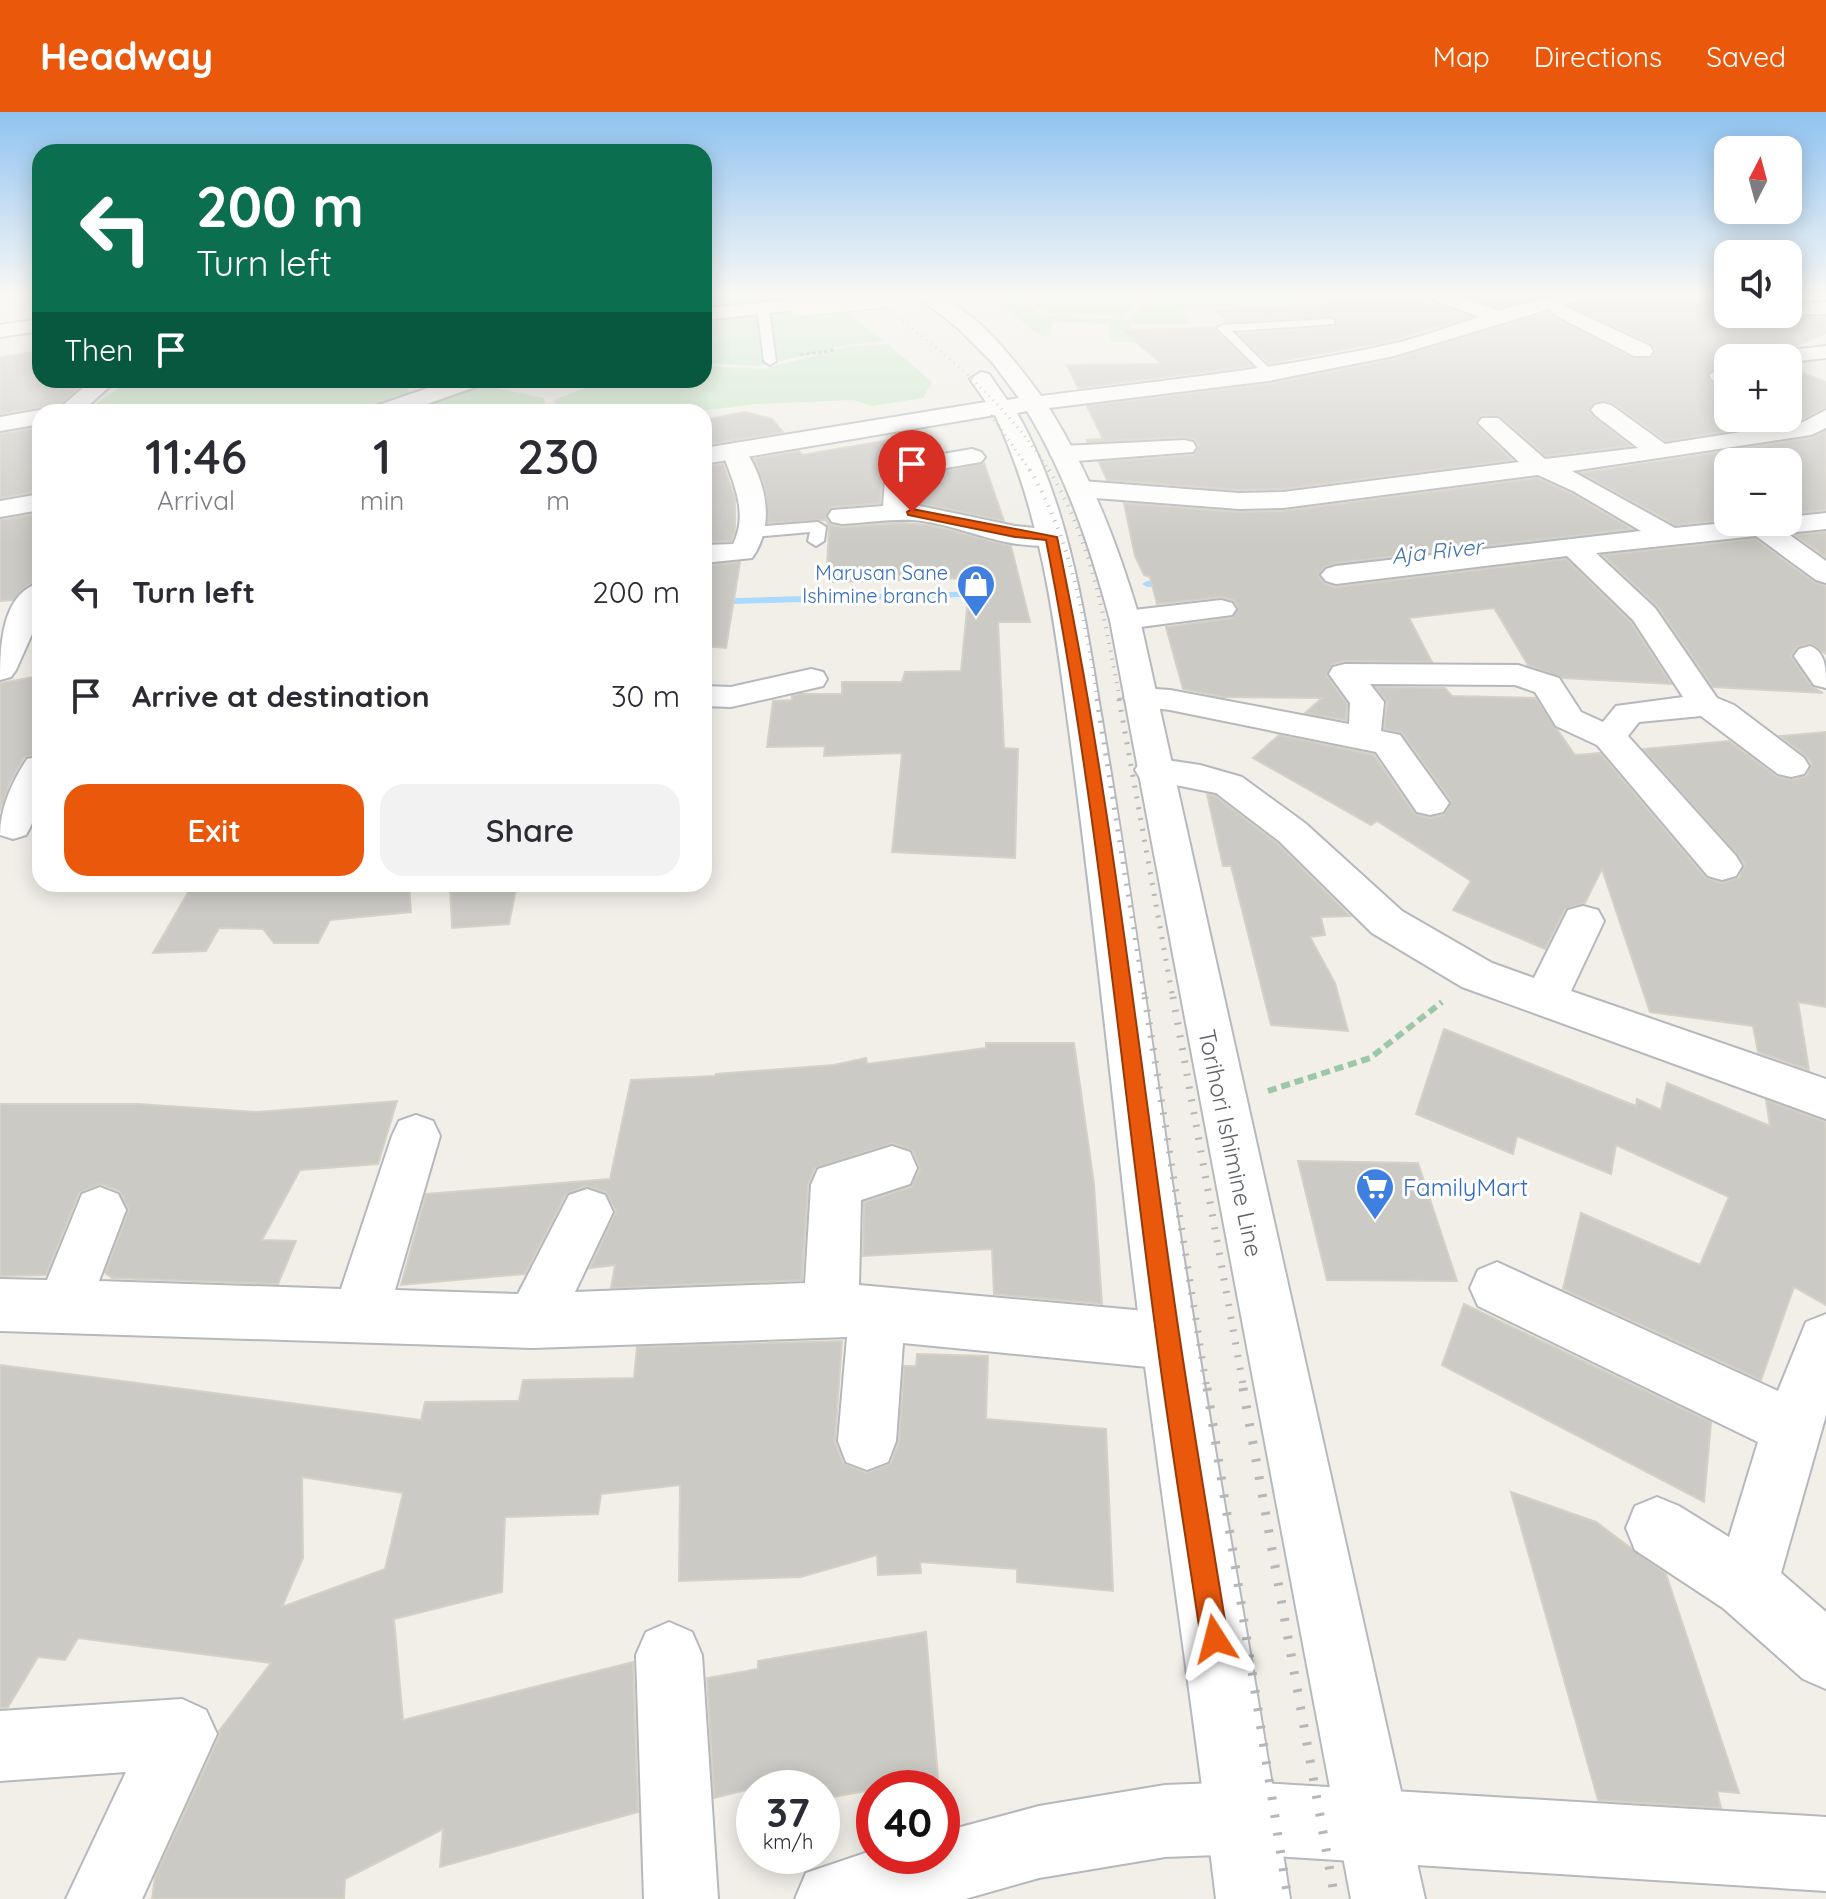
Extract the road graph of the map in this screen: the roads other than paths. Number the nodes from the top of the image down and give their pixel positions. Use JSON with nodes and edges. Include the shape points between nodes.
{"nodes":[{"id":1,"x":986,"y":379,"type":"edge"},
{"id":2,"x":1003,"y":379,"type":"edge"},
{"id":3,"x":1223,"y":379,"type":"edge"},
{"id":4,"x":96,"y":388,"type":"edge"},
{"id":5,"x":450,"y":388,"type":"edge"},
{"id":6,"x":77,"y":404,"type":"edge"},
{"id":7,"x":404,"y":404,"type":"edge"},
{"id":8,"x":1017,"y":404,"type":"junction"},
{"id":9,"x":1603,"y":410,"type":"dead end"},
{"id":10,"x":32,"y":418,"type":"edge"},
{"id":11,"x":1817,"y":421,"type":"edge"},
{"id":12,"x":1490,"y":423,"type":"dead end"},
{"id":13,"x":0,"y":424,"type":"edge"},
{"id":14,"x":1184,"y":447,"type":"dead end"},
{"id":15,"x":734,"y":452,"type":"junction"},
{"id":16,"x":1659,"y":452,"type":"junction"},
{"id":17,"x":712,"y":455,"type":"edge"},
{"id":18,"x":972,"y":457,"type":"dead end"},
{"id":19,"x":1381,"y":459,"type":"dead end"},
{"id":20,"x":1538,"y":466,"type":"junction"},
{"id":21,"x":899,"y":468,"type":"junction"},
{"id":22,"x":1072,"y":472,"type":"junction"},
{"id":23,"x":869,"y":473,"type":"dead end"},
{"id":24,"x":1407,"y":483,"type":"junction"},
{"id":25,"x":32,"y":503,"type":"edge"},
{"id":26,"x":0,"y":509,"type":"edge"},
{"id":27,"x":896,"y":513,"type":"junction"},
{"id":28,"x":842,"y":516,"type":"dead end"},
{"id":29,"x":1826,"y":521,"type":"edge"},
{"id":30,"x":1802,"y":524,"type":"edge"},
{"id":31,"x":752,"y":532,"type":"junction"},
{"id":32,"x":1714,"y":532,"type":"edge"},
{"id":33,"x":1668,"y":536,"type":"junction"},
{"id":34,"x":1773,"y":536,"type":"edge"},
{"id":35,"x":1051,"y":537,"type":"junction"},
{"id":36,"x":816,"y":541,"type":"dead end"},
{"id":37,"x":1573,"y":547,"type":"junction"},
{"id":38,"x":712,"y":554,"type":"edge"},
{"id":39,"x":1826,"y":574,"type":"edge"},
{"id":40,"x":1336,"y":575,"type":"dead end"},
{"id":41,"x":32,"y":601,"type":"edge"},
{"id":42,"x":1221,"y":609,"type":"dead end"},
{"id":43,"x":1125,"y":620,"type":"junction"},
{"id":44,"x":16,"y":656,"type":"edge"},
{"id":45,"x":811,"y":679,"type":"dead end"},
{"id":46,"x":1141,"y":698,"type":"junction"},
{"id":47,"x":724,"y":702,"type":"edge"},
{"id":48,"x":1705,"y":705,"type":"junction"},
{"id":49,"x":1358,"y":737,"type":"junction"},
{"id":50,"x":1609,"y":737,"type":"junction"},
{"id":51,"x":1791,"y":766,"type":"dead end"},
{"id":52,"x":1153,"y":770,"type":"junction"},
{"id":53,"x":32,"y":784,"type":"edge"},
{"id":54,"x":1430,"y":803,"type":"dead end"},
{"id":55,"x":13,"y":826,"type":"dead end"},
{"id":56,"x":1722,"y":866,"type":"dead end"},
{"id":57,"x":1583,"y":921,"type":"dead end"},
{"id":58,"x":1545,"y":999,"type":"junction"},
{"id":59,"x":1826,"y":1099,"type":"edge"},
{"id":60,"x":416,"y":1136,"type":"dead end"},
{"id":61,"x":892,"y":1168,"type":"dead end"},
{"id":62,"x":100,"y":1210,"type":"dead end"},
{"id":63,"x":587,"y":1212,"type":"dead end"},
{"id":64,"x":1497,"y":1288,"type":"dead end"},
{"id":65,"x":0,"y":1305,"type":"edge"},
{"id":66,"x":63,"y":1307,"type":"junction"},
{"id":67,"x":854,"y":1311,"type":"junction"},
{"id":68,"x":359,"y":1318,"type":"junction"},
{"id":69,"x":533,"y":1321,"type":"junction"},
{"id":70,"x":1168,"y":1341,"type":"junction"},
{"id":71,"x":1826,"y":1342,"type":"edge"},
{"id":72,"x":1792,"y":1428,"type":"junction"},
{"id":73,"x":867,"y":1441,"type":"dead end"},
{"id":74,"x":1657,"y":1528,"type":"dead end"},
{"id":75,"x":1746,"y":1585,"type":"junction"},
{"id":76,"x":669,"y":1655,"type":"dead end"},
{"id":77,"x":1826,"y":1656,"type":"edge"},
{"id":78,"x":0,"y":1746,"type":"edge"},
{"id":79,"x":1243,"y":1818,"type":"junction"},
{"id":80,"x":1374,"y":1827,"type":"junction"},
{"id":81,"x":1826,"y":1854,"type":"edge"},
{"id":82,"x":103,"y":1899,"type":"edge"},
{"id":83,"x":681,"y":1899,"type":"edge"},
{"id":84,"x":832,"y":1899,"type":"edge"},
{"id":85,"x":1253,"y":1899,"type":"edge"},
{"id":86,"x":1388,"y":1899,"type":"edge"}],
"edges":[{"from":1,"to":8,"type":"street"},
{"from":2,"to":8,"type":"street"},
{"from":3,"to":8,"type":"street"},
{"from":4,"to":6,"type":"street"},
{"from":5,"to":7,"type":"street"},
{"from":8,"to":15,"type":"street"},
{"from":8,"to":22,"type":"street","name":"Torihori Ishimine Line"},
{"from":8,"to":35,"type":"street"},
{"from":9,"to":16,"type":"street"},
{"from":10,"to":13,"type":"street"},
{"from":11,"to":16,"type":"street"},
{"from":12,"to":20,"type":"street"},
{"from":14,"to":22,"type":"street"},
{"from":15,"to":17,"type":"street"},
{"from":15,"to":31,"type":"street","via":[[755,508]]},
{"from":16,"to":20,"type":"street"},
{"from":18,"to":21,"type":"street"},
{"from":19,"to":24,"type":"street"},
{"from":20,"to":24,"type":"street"},
{"from":20,"to":33,"type":"street","via":[[1582,485]]},
{"from":21,"to":23,"type":"street"},
{"from":21,"to":27,"type":"street"},
{"from":22,"to":24,"type":"street","via":[[1239,501]]},
{"from":22,"to":43,"type":"street","name":"Torihori Ishimine Line"},
{"from":25,"to":26,"type":"street"},
{"from":27,"to":28,"type":"street"},
{"from":27,"to":35,"type":"street"},
{"from":29,"to":30,"type":"street"},
{"from":31,"to":36,"type":"lane","via":[[818,527]]},
{"from":31,"to":38,"type":"street","via":[[742,552]]},
{"from":32,"to":33,"type":"street"},
{"from":33,"to":37,"type":"street"},
{"from":34,"to":39,"type":"street"},
{"from":35,"to":70,"type":"street","via":[[1103,836]]},
{"from":37,"to":40,"type":"street","via":[[1494,547]]},
{"from":37,"to":48,"type":"street","via":[[1644,614]]},
{"from":41,"to":44,"type":"street"},
{"from":42,"to":43,"type":"street"},
{"from":43,"to":46,"type":"street","name":"Torihori Ishimine Line"},
{"from":45,"to":47,"type":"street"},
{"from":46,"to":49,"type":"street"},
{"from":46,"to":52,"type":"street","name":"Torihori Ishimine Line"},
{"from":48,"to":50,"type":"street","via":[[1628,713]]},
{"from":48,"to":51,"type":"street","via":[[1722,712]]},
{"from":49,"to":50,"type":"street","via":[[1366,727],[1367,702],[1345,674],[1518,675],[1547,685],[1568,719]]},
{"from":49,"to":54,"type":"street","via":[[1388,743]]},
{"from":50,"to":56,"type":"street"},
{"from":52,"to":58,"type":"street","via":[[1229,785],[1292,832],[1387,922],[1477,975]]},
{"from":52,"to":80,"type":"street","name":"Torihori Ishimine Line"},
{"from":53,"to":55,"type":"street"},
{"from":57,"to":58,"type":"street"},
{"from":58,"to":59,"type":"street"},
{"from":60,"to":68,"type":"street"},
{"from":61,"to":67,"type":"street","via":[[836,1185]]},
{"from":62,"to":66,"type":"street"},
{"from":63,"to":69,"type":"street"},
{"from":64,"to":72,"type":"street"},
{"from":65,"to":66,"type":"street"},
{"from":66,"to":68,"type":"street"},
{"from":67,"to":69,"type":"street"},
{"from":67,"to":70,"type":"street"},
{"from":67,"to":73,"type":"street"},
{"from":68,"to":69,"type":"street"},
{"from":70,"to":79,"type":"street"},
{"from":71,"to":72,"type":"street"},
{"from":72,"to":75,"type":"street"},
{"from":74,"to":75,"type":"street"},
{"from":75,"to":77,"type":"street"},
{"from":76,"to":83,"type":"street"},
{"from":78,"to":82,"type":"street","via":[[182,1734]]},
{"from":79,"to":80,"type":"street"},
{"from":79,"to":84,"type":"street","via":[[1165,1821],[1039,1842]]},
{"from":79,"to":85,"type":"street"},
{"from":80,"to":81,"type":"street"},
{"from":80,"to":86,"type":"street","name":"Torihori Ishimine Line"}]}
